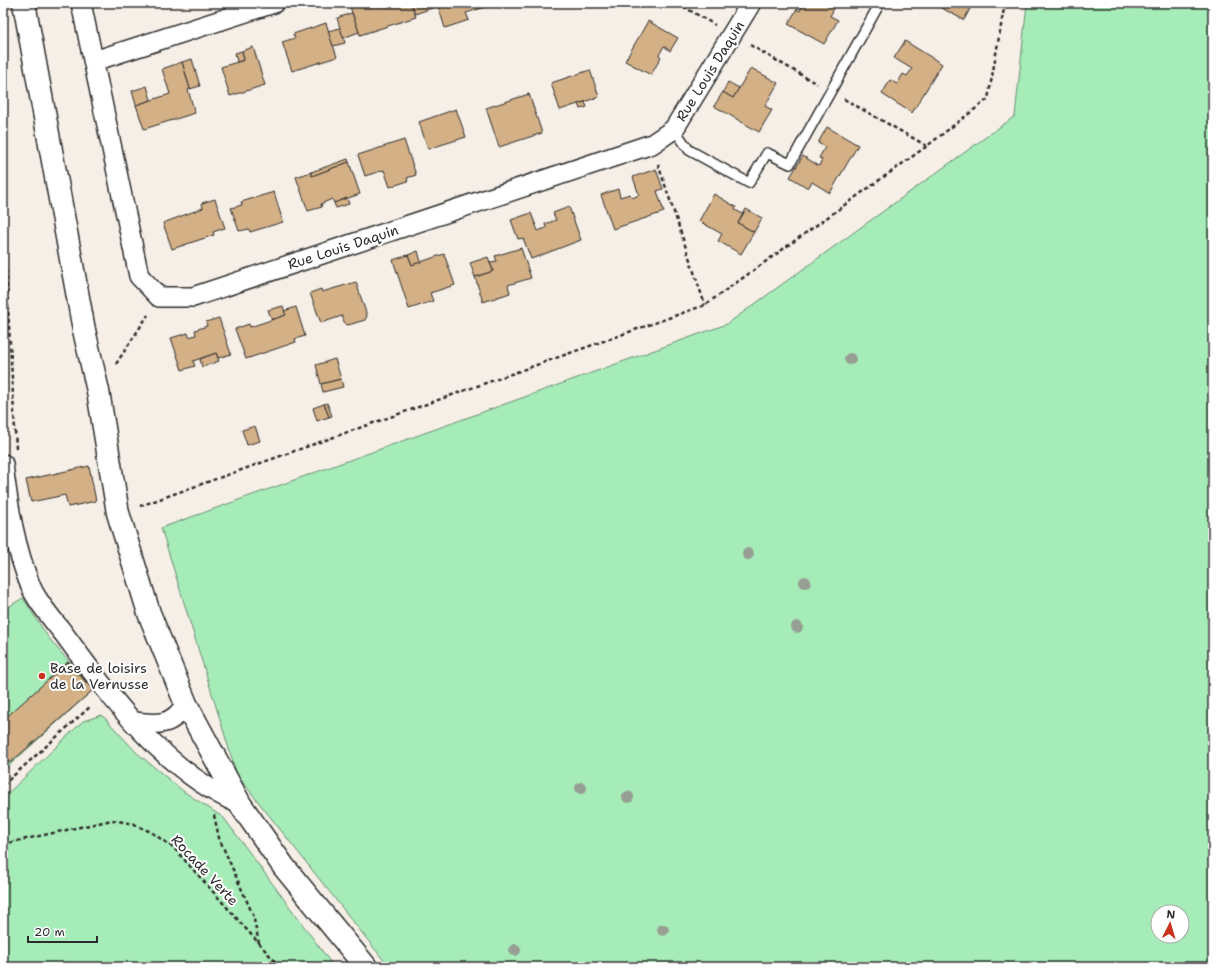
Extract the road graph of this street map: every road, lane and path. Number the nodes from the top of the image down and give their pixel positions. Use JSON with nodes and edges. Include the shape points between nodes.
{"nodes":[{"id":1,"x":24,"y":3,"type":"edge"},
{"id":2,"x":82,"y":3,"type":"edge"},
{"id":3,"x":274,"y":3,"type":"edge"},
{"id":4,"x":677,"y":3,"type":"edge"},
{"id":5,"x":752,"y":3,"type":"edge"},
{"id":6,"x":880,"y":3,"type":"edge"},
{"id":7,"x":1005,"y":3,"type":"edge"},
{"id":8,"x":733,"y":35,"type":"junction"},
{"id":9,"x":94,"y":62,"type":"junction"},
{"id":10,"x":830,"y":91,"type":"junction"},
{"id":11,"x":674,"y":129,"type":"junction"},
{"id":12,"x":652,"y":144,"type":"junction"},
{"id":13,"x":927,"y":146,"type":"junction"},
{"id":14,"x":3,"y":221,"type":"edge"},
{"id":15,"x":159,"y":297,"type":"junction"},
{"id":16,"x":705,"y":305,"type":"junction"},
{"id":17,"x":98,"y":392,"type":"junction"},
{"id":18,"x":3,"y":464,"type":"edge"},
{"id":19,"x":3,"y":468,"type":"edge"},
{"id":20,"x":118,"y":513,"type":"junction"},
{"id":21,"x":106,"y":692,"type":"junction"},
{"id":22,"x":186,"y":704,"type":"junction"},
{"id":23,"x":134,"y":722,"type":"junction"},
{"id":24,"x":3,"y":785,"type":"edge"},
{"id":25,"x":208,"y":788,"type":"junction"},
{"id":26,"x":240,"y":804,"type":"junction"},
{"id":27,"x":3,"y":844,"type":"edge"},
{"id":28,"x":259,"y":944,"type":"junction"},
{"id":29,"x":280,"y":967,"type":"edge"},
{"id":30,"x":366,"y":967,"type":"edge"}],
"edges":[{"from":1,"to":17,"type":"street"},
{"from":2,"to":9,"type":"street"},
{"from":3,"to":9,"type":"street"},
{"from":4,"to":8,"type":"path"},
{"from":5,"to":8,"type":"street","name":"Rue Louis Daquin"},
{"from":6,"to":10,"type":"lane"},
{"from":7,"to":13,"type":"path","via":[[988,99]]},
{"from":8,"to":10,"type":"path"},
{"from":8,"to":11,"type":"street","name":"Rue Louis Daquin"},
{"from":9,"to":15,"type":"street","via":[[139,276]]},
{"from":10,"to":11,"type":"lane","via":[[790,164],[767,153],[749,183],[690,150]]},
{"from":10,"to":13,"type":"path"},
{"from":11,"to":12,"type":"street","name":"Rue Louis Daquin"},
{"from":12,"to":15,"type":"street","name":"Rue Louis Daquin","via":[[193,297]]},
{"from":12,"to":16,"type":"path"},
{"from":13,"to":16,"type":"path"},
{"from":14,"to":19,"type":"path","via":[[17,455]]},
{"from":15,"to":17,"type":"path"},
{"from":16,"to":20,"type":"path"},
{"from":17,"to":20,"type":"street"},
{"from":18,"to":19,"type":"street"},
{"from":19,"to":21,"type":"street","via":[[12,526],[31,589]]},
{"from":20,"to":22,"type":"street","via":[[149,613]]},
{"from":21,"to":23,"type":"street"},
{"from":21,"to":24,"type":"path"},
{"from":22,"to":23,"type":"street","via":[[179,716],[167,722],[154,725]]},
{"from":22,"to":26,"type":"street"},
{"from":23,"to":25,"type":"street","via":[[149,742]]},
{"from":25,"to":26,"type":"street"},
{"from":25,"to":28,"type":"path","via":[[219,838],[253,915]]},
{"from":26,"to":30,"type":"street","via":[[284,867]]},
{"from":27,"to":28,"type":"path","name":"Rocade Verte","via":[[112,820],[134,824],[152,832],[174,848]]},
{"from":28,"to":29,"type":"path","name":"Rocade Verte"}]}
